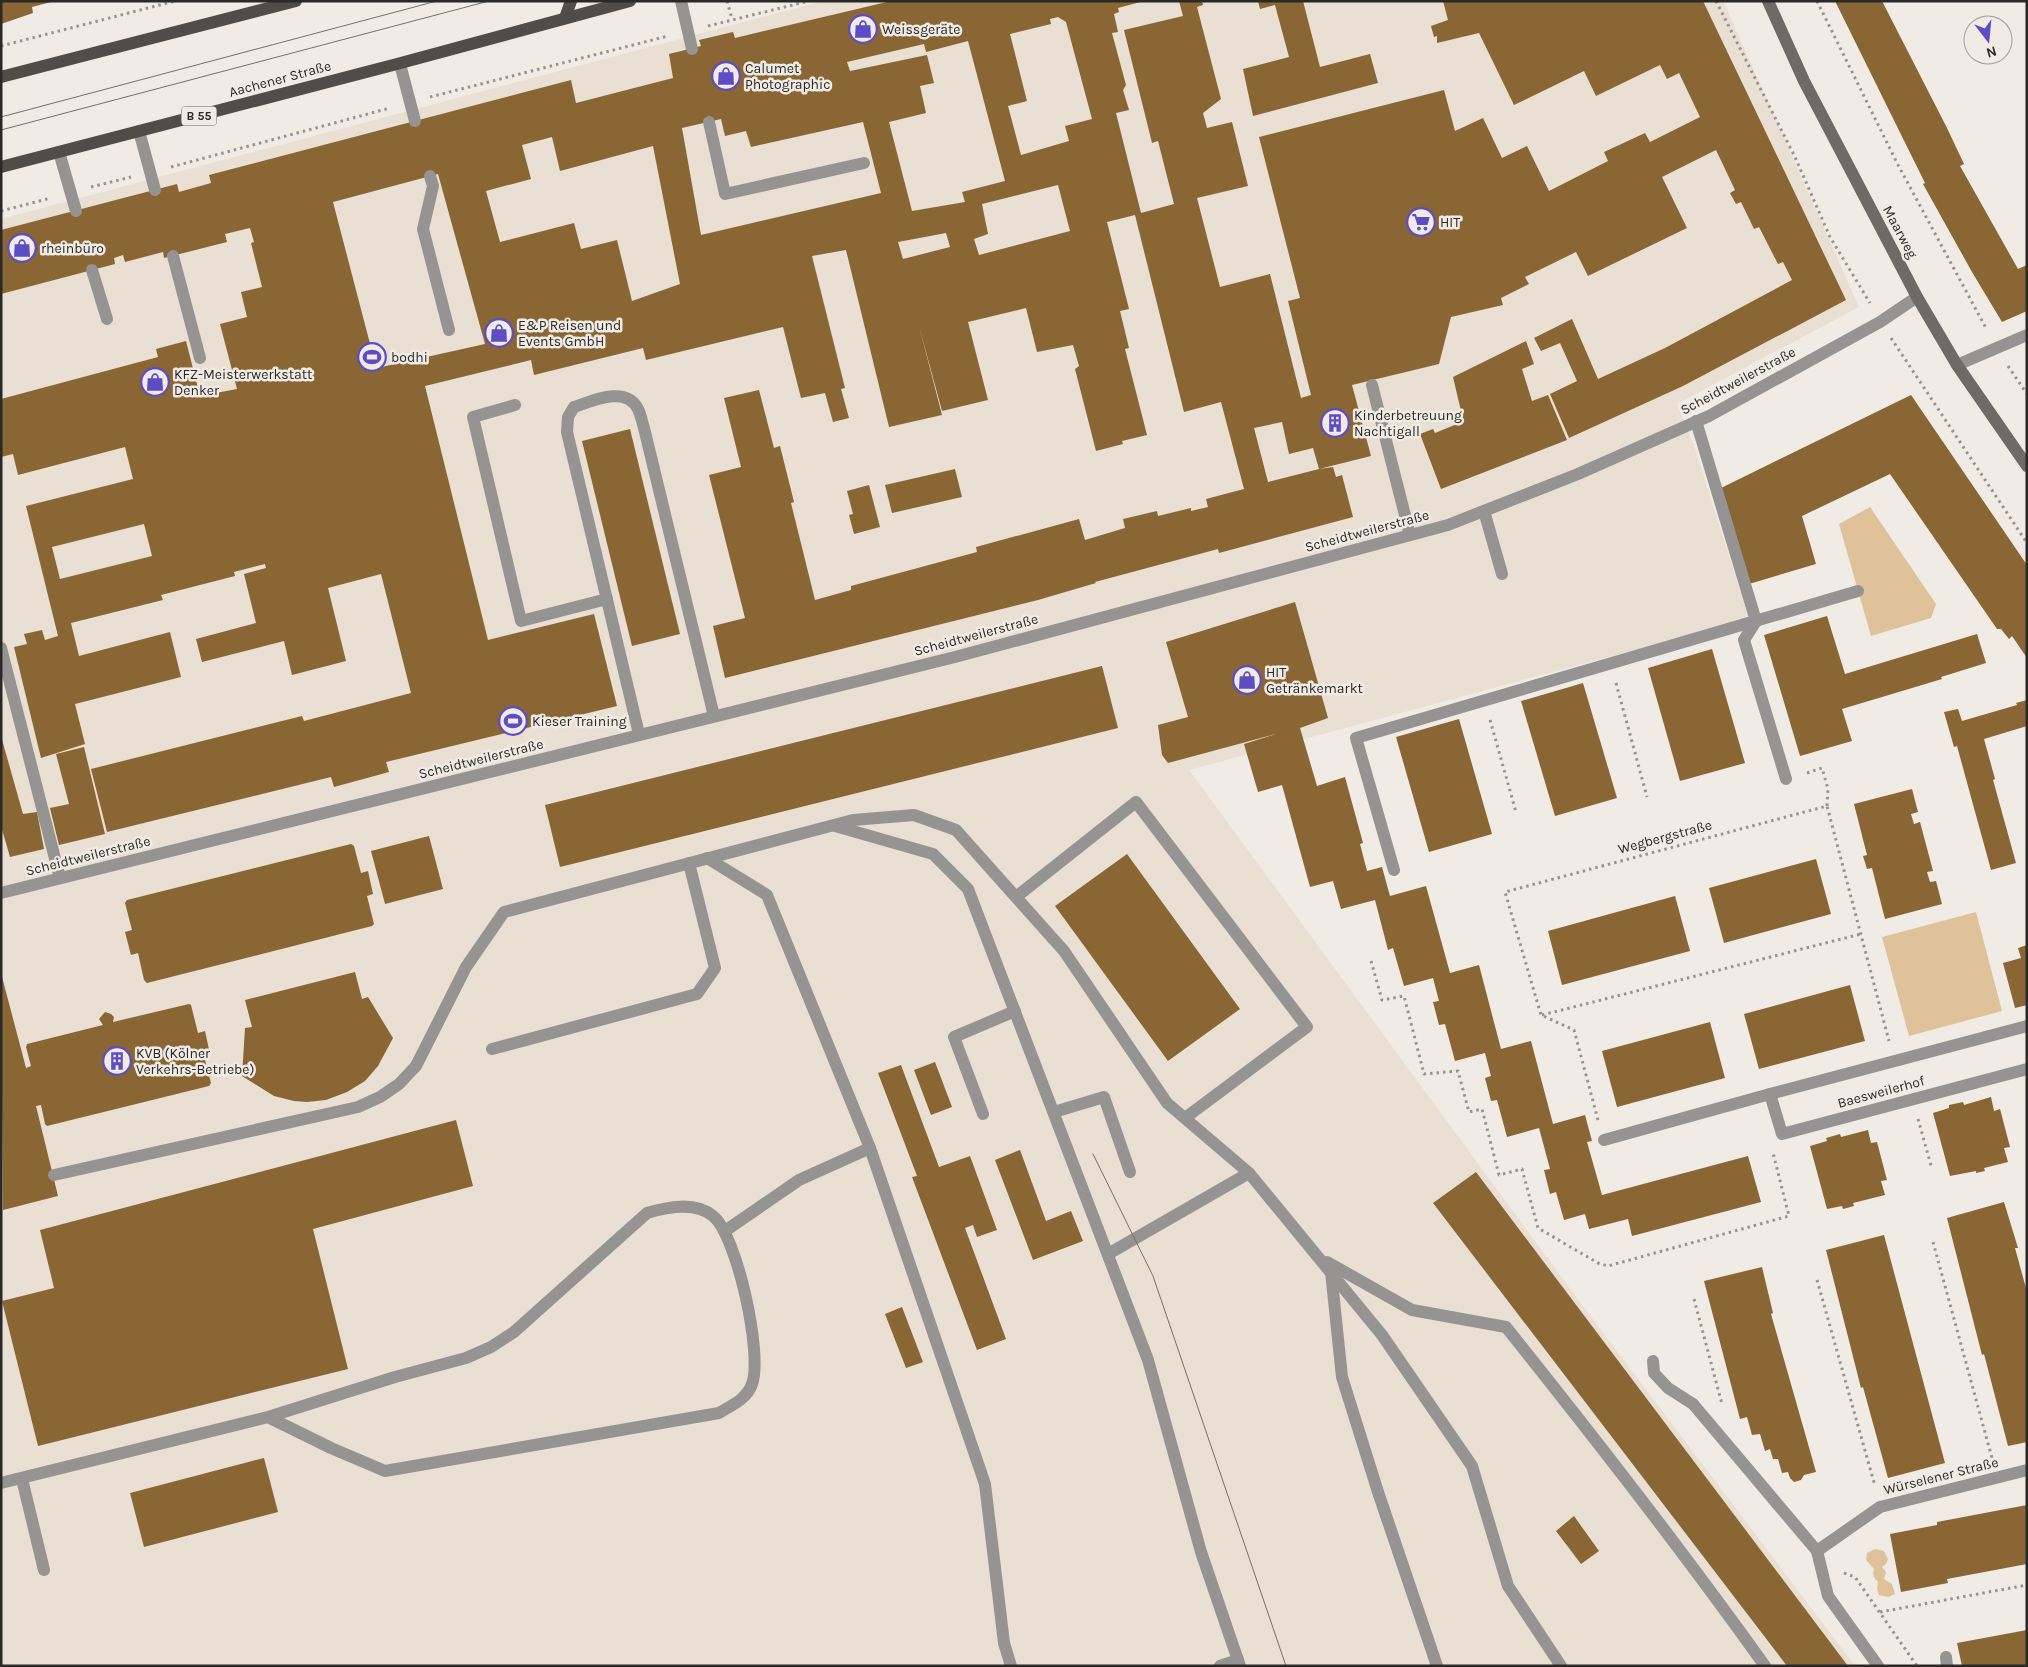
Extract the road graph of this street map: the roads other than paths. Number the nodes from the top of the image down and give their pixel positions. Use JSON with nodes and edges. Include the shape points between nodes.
{"nodes":[{"id":1,"x":296,"y":1,"type":"edge"},
{"id":2,"x":570,"y":1,"type":"edge"},
{"id":3,"x":630,"y":1,"type":"edge"},
{"id":4,"x":682,"y":1,"type":"edge"},
{"id":5,"x":1768,"y":1,"type":"edge"},
{"id":6,"x":565,"y":18,"type":"junction"},
{"id":7,"x":692,"y":49,"type":"dead end"},
{"id":8,"x":400,"y":64,"type":"junction"},
{"id":9,"x":1,"y":77,"type":"edge"},
{"id":10,"x":415,"y":121,"type":"dead end"},
{"id":11,"x":709,"y":122,"type":"dead end"},
{"id":12,"x":139,"y":131,"type":"junction"},
{"id":13,"x":59,"y":152,"type":"junction"},
{"id":14,"x":864,"y":163,"type":"dead end"},
{"id":15,"x":1,"y":167,"type":"edge"},
{"id":16,"x":430,"y":176,"type":"dead end"},
{"id":17,"x":155,"y":190,"type":"dead end"},
{"id":18,"x":76,"y":211,"type":"dead end"},
{"id":19,"x":173,"y":256,"type":"dead end"},
{"id":20,"x":92,"y":270,"type":"dead end"},
{"id":21,"x":1917,"y":297,"type":"junction"},
{"id":22,"x":107,"y":319,"type":"dead end"},
{"id":23,"x":449,"y":330,"type":"dead end"},
{"id":24,"x":2027,"y":335,"type":"edge"},
{"id":25,"x":200,"y":358,"type":"dead end"},
{"id":26,"x":1957,"y":365,"type":"junction"},
{"id":27,"x":1372,"y":385,"type":"dead end"},
{"id":28,"x":515,"y":405,"type":"dead end"},
{"id":29,"x":1696,"y":421,"type":"junction"},
{"id":30,"x":2027,"y":466,"type":"edge"},
{"id":31,"x":1484,"y":511,"type":"junction"},
{"id":32,"x":1410,"y":535,"type":"junction"},
{"id":33,"x":1502,"y":574,"type":"dead end"},
{"id":34,"x":1858,"y":591,"type":"dead end"},
{"id":35,"x":607,"y":600,"type":"junction"},
{"id":36,"x":1756,"y":621,"type":"junction"},
{"id":37,"x":1,"y":648,"type":"edge"},
{"id":38,"x":714,"y":716,"type":"junction"},
{"id":39,"x":639,"y":734,"type":"junction"},
{"id":40,"x":1786,"y":779,"type":"dead end"},
{"id":41,"x":833,"y":825,"type":"junction"},
{"id":42,"x":707,"y":858,"type":"junction"},
{"id":43,"x":689,"y":863,"type":"junction"},
{"id":44,"x":1394,"y":870,"type":"dead end"},
{"id":45,"x":60,"y":878,"type":"junction"},
{"id":46,"x":1,"y":892,"type":"edge"},
{"id":47,"x":1016,"y":897,"type":"junction"},
{"id":48,"x":1015,"y":1011,"type":"junction"},
{"id":49,"x":2027,"y":1026,"type":"edge"},
{"id":50,"x":492,"y":1049,"type":"dead end"},
{"id":51,"x":2027,"y":1069,"type":"edge"},
{"id":52,"x":1770,"y":1094,"type":"junction"},
{"id":53,"x":1054,"y":1112,"type":"junction"},
{"id":54,"x":983,"y":1114,"type":"dead end"},
{"id":55,"x":1185,"y":1118,"type":"junction"},
{"id":56,"x":1604,"y":1140,"type":"road end"},
{"id":57,"x":870,"y":1148,"type":"junction"},
{"id":58,"x":1130,"y":1172,"type":"dead end"},
{"id":59,"x":1249,"y":1173,"type":"junction"},
{"id":60,"x":54,"y":1175,"type":"dead end"},
{"id":61,"x":725,"y":1231,"type":"junction"},
{"id":62,"x":1108,"y":1254,"type":"junction"},
{"id":63,"x":1319,"y":1257,"type":"junction"},
{"id":64,"x":1331,"y":1272,"type":"junction"},
{"id":65,"x":1653,"y":1361,"type":"dead end"},
{"id":66,"x":268,"y":1417,"type":"junction"},
{"id":67,"x":2027,"y":1470,"type":"edge"},
{"id":68,"x":22,"y":1479,"type":"junction"},
{"id":69,"x":1,"y":1483,"type":"edge"},
{"id":70,"x":1817,"y":1551,"type":"junction"},
{"id":71,"x":44,"y":1570,"type":"dead end"},
{"id":72,"x":1239,"y":1663,"type":"edge"},
{"id":73,"x":1011,"y":1666,"type":"edge"},
{"id":74,"x":1220,"y":1666,"type":"edge"},
{"id":75,"x":1437,"y":1666,"type":"edge"},
{"id":76,"x":1561,"y":1666,"type":"edge"},
{"id":77,"x":1765,"y":1666,"type":"edge"},
{"id":78,"x":1878,"y":1666,"type":"edge"}],
"edges":[{"from":1,"to":9,"type":"main road"},
{"from":2,"to":6,"type":"main road"},
{"from":3,"to":6,"type":"main road","name":"Aachener Straße","number":"B 55"},
{"from":4,"to":7,"type":"street"},
{"from":5,"to":21,"type":"main road","name":"Maarweg","via":[[1804,82]]},
{"from":6,"to":8,"type":"main road","name":"Aachener Straße","number":"B 55"},
{"from":8,"to":10,"type":"street"},
{"from":8,"to":12,"type":"main road","name":"Aachener Straße","number":"B 55"},
{"from":11,"to":14,"type":"street","via":[[725,194]]},
{"from":12,"to":13,"type":"main road","name":"Aachener Straße","number":"B 55"},
{"from":12,"to":17,"type":"street"},
{"from":13,"to":15,"type":"main road","name":"Aachener Straße","number":"B 55"},
{"from":13,"to":18,"type":"street"},
{"from":16,"to":23,"type":"street","via":[[433,186],[423,229]]},
{"from":19,"to":25,"type":"street"},
{"from":20,"to":22,"type":"street"},
{"from":21,"to":26,"type":"main road","name":"Maarweg"},
{"from":21,"to":29,"type":"street","name":"Scheidtweilerstraße","via":[[1880,322]]},
{"from":24,"to":26,"type":"street"},
{"from":26,"to":30,"type":"main road","name":"Maarweg"},
{"from":27,"to":32,"type":"street"},
{"from":28,"to":35,"type":"street","via":[[473,417],[521,621]]},
{"from":29,"to":31,"type":"street","name":"Scheidtweilerstraße","via":[[1578,474]]},
{"from":29,"to":36,"type":"street"},
{"from":31,"to":32,"type":"street","name":"Scheidtweilerstraße"},
{"from":31,"to":33,"type":"street"},
{"from":32,"to":38,"type":"street","name":"Scheidtweilerstraße","via":[[955,657]]},
{"from":34,"to":36,"type":"street"},
{"from":35,"to":38,"type":"street","via":[[567,432],[568,417],[574,407],[609,396],[627,399],[638,408]]},
{"from":35,"to":39,"type":"street"},
{"from":36,"to":40,"type":"street","via":[[1744,640]]},
{"from":36,"to":44,"type":"street","via":[[1356,738]]},
{"from":37,"to":45,"type":"street"},
{"from":38,"to":39,"type":"street","name":"Scheidtweilerstraße"},
{"from":39,"to":45,"type":"street","name":"Scheidtweilerstraße"},
{"from":41,"to":42,"type":"street"},
{"from":41,"to":47,"type":"street","via":[[853,820],[914,815],[956,830]]},
{"from":41,"to":48,"type":"street","via":[[933,854],[968,890]]},
{"from":42,"to":43,"type":"street"},
{"from":42,"to":57,"type":"street","via":[[767,895]]},
{"from":43,"to":50,"type":"street","via":[[714,968],[697,994]]},
{"from":43,"to":60,"type":"street","via":[[504,912],[466,966],[416,1066],[399,1084],[380,1097],[358,1107]]},
{"from":45,"to":46,"type":"street","name":"Scheidtweilerstraße"},
{"from":47,"to":55,"type":"street","via":[[1064,951],[1167,1104]]},
{"from":47,"to":55,"type":"street","via":[[1136,802],[1307,1028]]},
{"from":48,"to":53,"type":"street"},
{"from":48,"to":54,"type":"street","via":[[954,1036]]},
{"from":49,"to":52,"type":"street","name":"Baesweilerhof"},
{"from":51,"to":52,"type":"street","name":"Baesweilerhof","via":[[1782,1134]]},
{"from":52,"to":56,"type":"street","name":"Baesweilerhof"},
{"from":53,"to":58,"type":"street","via":[[1104,1097]]},
{"from":53,"to":62,"type":"street"},
{"from":55,"to":59,"type":"street"},
{"from":57,"to":61,"type":"street","via":[[799,1180]]},
{"from":57,"to":73,"type":"street","via":[[985,1484],[1004,1643]]},
{"from":59,"to":62,"type":"street"},
{"from":59,"to":63,"type":"street"},
{"from":61,"to":66,"type":"street","via":[[713,1215],[694,1207],[668,1207],[647,1213],[514,1332],[491,1347],[466,1358]]},
{"from":61,"to":66,"type":"street","via":[[733,1248],[748,1309],[756,1364],[752,1384],[741,1400],[719,1413],[385,1471]]},
{"from":62,"to":72,"type":"street","via":[[1148,1360],[1201,1552]]},
{"from":63,"to":64,"type":"street"},
{"from":63,"to":77,"type":"street","via":[[1412,1310],[1506,1327],[1700,1575]]},
{"from":64,"to":75,"type":"street","via":[[1342,1377]]},
{"from":64,"to":76,"type":"street","via":[[1382,1335],[1472,1466],[1508,1586]]},
{"from":65,"to":70,"type":"street","via":[[1654,1373],[1668,1388],[1693,1404]]},
{"from":66,"to":68,"type":"street"},
{"from":67,"to":70,"type":"street","name":"Würselener Straße","via":[[1880,1507]]},
{"from":68,"to":69,"type":"street"},
{"from":68,"to":71,"type":"street"},
{"from":70,"to":78,"type":"street","via":[[1828,1596]]},
{"from":72,"to":74,"type":"street"}]}
